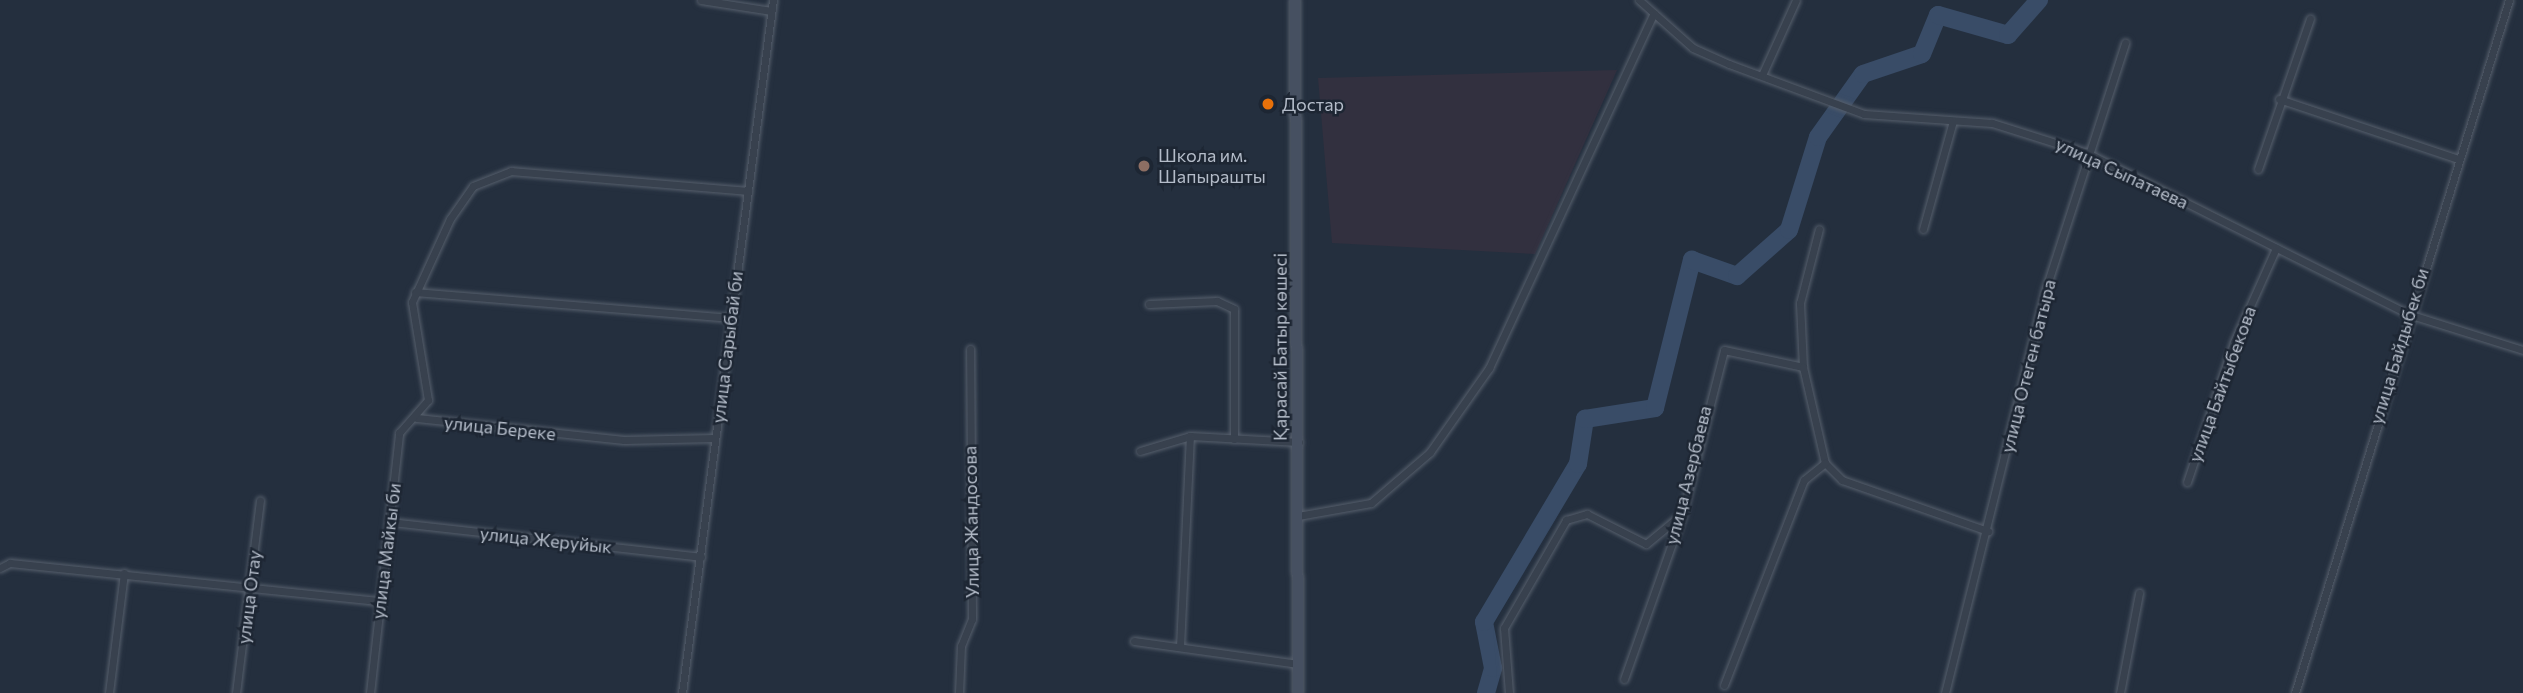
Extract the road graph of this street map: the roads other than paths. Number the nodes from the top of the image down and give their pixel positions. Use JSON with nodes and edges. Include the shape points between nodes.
{"nodes":[{"id":1,"x":701,"y":0,"type":"edge"},
{"id":2,"x":773,"y":0,"type":"edge"},
{"id":3,"x":1295,"y":0,"type":"edge"},
{"id":4,"x":1639,"y":0,"type":"edge"},
{"id":5,"x":1796,"y":0,"type":"edge"},
{"id":6,"x":2509,"y":0,"type":"edge"},
{"id":7,"x":771,"y":11,"type":"junction"},
{"id":8,"x":1654,"y":13,"type":"junction"},
{"id":9,"x":2310,"y":19,"type":"dead end"},
{"id":10,"x":2124,"y":43,"type":"dead end"},
{"id":11,"x":1762,"y":75,"type":"junction"},
{"id":12,"x":2279,"y":99,"type":"junction"},
{"id":13,"x":1953,"y":121,"type":"junction"},
{"id":14,"x":2087,"y":153,"type":"junction"},
{"id":15,"x":2458,"y":159,"type":"junction"},
{"id":16,"x":2258,"y":169,"type":"dead end"},
{"id":17,"x":748,"y":191,"type":"junction"},
{"id":18,"x":1819,"y":229,"type":"dead end"},
{"id":19,"x":1923,"y":229,"type":"dead end"},
{"id":20,"x":2276,"y":248,"type":"junction"},
{"id":21,"x":415,"y":292,"type":"junction"},
{"id":22,"x":1149,"y":304,"type":"dead end"},
{"id":23,"x":2408,"y":314,"type":"junction"},
{"id":24,"x":731,"y":318,"type":"junction"},
{"id":25,"x":970,"y":349,"type":"dead end"},
{"id":26,"x":2523,"y":350,"type":"edge"},
{"id":27,"x":1802,"y":367,"type":"junction"},
{"id":28,"x":417,"y":418,"type":"junction"},
{"id":29,"x":1189,"y":436,"type":"junction"},
{"id":30,"x":715,"y":438,"type":"junction"},
{"id":31,"x":1234,"y":439,"type":"junction"},
{"id":32,"x":1298,"y":442,"type":"junction"},
{"id":33,"x":1140,"y":451,"type":"dead end"},
{"id":34,"x":1825,"y":463,"type":"junction"},
{"id":35,"x":2187,"y":482,"type":"dead end"},
{"id":36,"x":260,"y":500,"type":"dead end"},
{"id":37,"x":1682,"y":515,"type":"junction"},
{"id":38,"x":1298,"y":516,"type":"junction"},
{"id":39,"x":391,"y":522,"type":"junction"},
{"id":40,"x":1988,"y":531,"type":"junction"},
{"id":41,"x":701,"y":557,"type":"junction"},
{"id":42,"x":1,"y":567,"type":"edge"},
{"id":43,"x":124,"y":573,"type":"junction"},
{"id":44,"x":251,"y":588,"type":"junction"},
{"id":45,"x":2139,"y":593,"type":"dead end"},
{"id":46,"x":378,"y":601,"type":"junction"},
{"id":47,"x":1134,"y":641,"type":"dead end"},
{"id":48,"x":1180,"y":647,"type":"junction"},
{"id":49,"x":1298,"y":664,"type":"junction"},
{"id":50,"x":1624,"y":680,"type":"dead end"},
{"id":51,"x":1724,"y":685,"type":"dead end"},
{"id":52,"x":109,"y":693,"type":"edge"},
{"id":53,"x":236,"y":693,"type":"edge"},
{"id":54,"x":370,"y":693,"type":"edge"},
{"id":55,"x":682,"y":693,"type":"edge"},
{"id":56,"x":959,"y":693,"type":"edge"},
{"id":57,"x":1298,"y":693,"type":"edge"},
{"id":58,"x":1509,"y":693,"type":"edge"},
{"id":59,"x":1945,"y":693,"type":"edge"},
{"id":60,"x":2120,"y":693,"type":"edge"},
{"id":61,"x":2295,"y":693,"type":"edge"}],
"edges":[{"from":1,"to":7,"type":"street"},
{"from":2,"to":7,"type":"street","name":"улица Сарыбай би"},
{"from":3,"to":32,"type":"main road","name":"Қарасай Батыр көшесі"},
{"from":4,"to":8,"type":"street","name":"улица Сыпатаева"},
{"from":5,"to":11,"type":"street"},
{"from":6,"to":15,"type":"street","name":"улица Байдыбек би"},
{"from":7,"to":17,"type":"street","name":"улица Сарыбай би"},
{"from":8,"to":11,"type":"street","name":"улица Сыпатаева","via":[[1693,48]]},
{"from":8,"to":38,"type":"street","via":[[1489,368],[1430,452],[1371,503]]},
{"from":9,"to":12,"type":"street"},
{"from":10,"to":14,"type":"street","name":"улица Отеген батыра"},
{"from":11,"to":13,"type":"street","name":"улица Сыпатаева","via":[[1851,110]]},
{"from":12,"to":15,"type":"street"},
{"from":12,"to":16,"type":"street"},
{"from":13,"to":14,"type":"street","name":"улица Сыпатаева","via":[[2013,127]]},
{"from":13,"to":19,"type":"street"},
{"from":14,"to":20,"type":"street","name":"улица Сыпатаева"},
{"from":14,"to":40,"type":"street","name":"улица Отеген батыра","via":[[2045,291]]},
{"from":15,"to":23,"type":"street","name":"улица Байдыбек би"},
{"from":17,"to":21,"type":"street","name":"улица Береке","via":[[500,172],[473,186],[457,208]]},
{"from":17,"to":24,"type":"street","name":"улица Сарыбай би"},
{"from":18,"to":27,"type":"street","via":[[1800,303]]},
{"from":20,"to":23,"type":"street","name":"улица Сыпатаева"},
{"from":20,"to":35,"type":"street","name":"улица Байтыбекова","via":[[2234,342]]},
{"from":21,"to":24,"type":"street"},
{"from":21,"to":28,"type":"street","name":"улица Береке","via":[[412,306],[428,400]]},
{"from":22,"to":31,"type":"street","via":[[1217,301],[1234,309]]},
{"from":23,"to":26,"type":"street","name":"улица Сыпатаева"},
{"from":23,"to":61,"type":"street","name":"улица Байдыбек би"},
{"from":24,"to":30,"type":"street","name":"улица Сарыбай би"},
{"from":25,"to":56,"type":"street","name":"Улица Жандосова","via":[[972,619],[961,646]]},
{"from":27,"to":34,"type":"street"},
{"from":27,"to":37,"type":"street","name":"улица Азербаева","via":[[1724,349]]},
{"from":28,"to":30,"type":"street","name":"улица Береке","via":[[624,440]]},
{"from":28,"to":39,"type":"street","name":"улица Майкы би","via":[[399,433]]},
{"from":29,"to":31,"type":"street"},
{"from":29,"to":33,"type":"street"},
{"from":29,"to":48,"type":"street"},
{"from":30,"to":41,"type":"street","name":"улица Сарыбай би"},
{"from":31,"to":32,"type":"street"},
{"from":32,"to":38,"type":"main road","name":"Қарасай Батыр көшесі"},
{"from":34,"to":40,"type":"street","via":[[1842,480]]},
{"from":34,"to":51,"type":"street","via":[[1804,481]]},
{"from":36,"to":44,"type":"street","name":"улица Отау"},
{"from":37,"to":50,"type":"street","name":"улица Азербаева"},
{"from":37,"to":58,"type":"street","via":[[1646,544],[1587,514],[1566,520],[1504,628]]},
{"from":38,"to":49,"type":"main road","name":"Қарасай Батыр көшесі"},
{"from":39,"to":41,"type":"street","name":"улица Жеруйык"},
{"from":39,"to":46,"type":"street","name":"улица Майкы би"},
{"from":40,"to":59,"type":"street","name":"улица Отеген батыра"},
{"from":41,"to":55,"type":"street","name":"улица Сарыбай би"},
{"from":42,"to":43,"type":"street"},
{"from":43,"to":44,"type":"street"},
{"from":43,"to":52,"type":"street"},
{"from":44,"to":46,"type":"street"},
{"from":44,"to":53,"type":"street","name":"улица Отау"},
{"from":45,"to":60,"type":"street"},
{"from":46,"to":54,"type":"street","name":"улица Майкы би"},
{"from":47,"to":48,"type":"street"},
{"from":48,"to":49,"type":"street"},
{"from":49,"to":57,"type":"main road","name":"Қарасай Батыр көшесі"}]}
